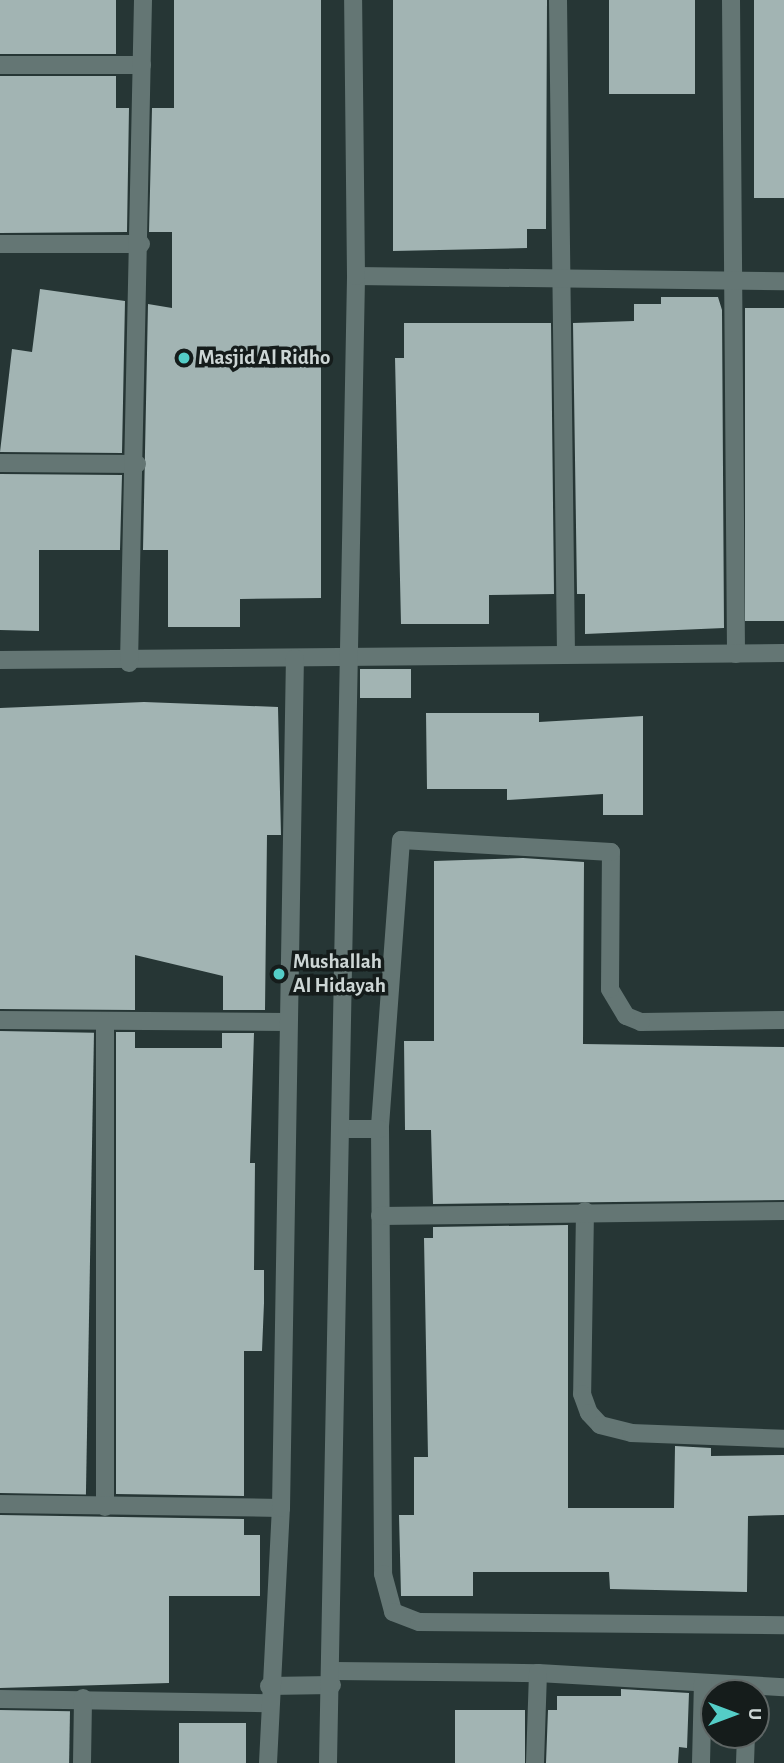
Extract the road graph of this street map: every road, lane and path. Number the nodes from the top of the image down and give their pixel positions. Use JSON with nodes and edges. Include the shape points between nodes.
{"nodes":[{"id":1,"x":142,"y":0,"type":"edge"},
{"id":2,"x":353,"y":0,"type":"edge"},
{"id":3,"x":558,"y":0,"type":"edge"},
{"id":4,"x":731,"y":0,"type":"edge"},
{"id":5,"x":0,"y":65,"type":"edge"},
{"id":6,"x":142,"y":65,"type":"junction"},
{"id":7,"x":0,"y":244,"type":"edge"},
{"id":8,"x":141,"y":244,"type":"junction"},
{"id":9,"x":356,"y":276,"type":"junction"},
{"id":10,"x":563,"y":280,"type":"junction"},
{"id":11,"x":784,"y":281,"type":"edge"},
{"id":12,"x":731,"y":282,"type":"junction"},
{"id":13,"x":0,"y":463,"type":"edge"},
{"id":14,"x":137,"y":464,"type":"junction"},
{"id":15,"x":784,"y":653,"type":"edge"},
{"id":16,"x":736,"y":654,"type":"junction"},
{"id":17,"x":566,"y":655,"type":"junction"},
{"id":18,"x":344,"y":656,"type":"junction"},
{"id":19,"x":295,"y":657,"type":"junction"},
{"id":20,"x":0,"y":660,"type":"edge"},
{"id":21,"x":129,"y":663,"type":"junction"},
{"id":22,"x":0,"y":1020,"type":"edge"},
{"id":23,"x":784,"y":1020,"type":"edge"},
{"id":24,"x":105,"y":1021,"type":"junction"},
{"id":25,"x":287,"y":1022,"type":"junction"},
{"id":26,"x":341,"y":1129,"type":"junction"},
{"id":27,"x":380,"y":1129,"type":"junction"},
{"id":28,"x":585,"y":1211,"type":"junction"},
{"id":29,"x":784,"y":1211,"type":"edge"},
{"id":30,"x":380,"y":1216,"type":"junction"},
{"id":31,"x":784,"y":1439,"type":"edge"},
{"id":32,"x":0,"y":1504,"type":"edge"},
{"id":33,"x":105,"y":1507,"type":"junction"},
{"id":34,"x":281,"y":1508,"type":"junction"},
{"id":35,"x":784,"y":1625,"type":"edge"},
{"id":36,"x":538,"y":1672,"type":"junction"},
{"id":37,"x":333,"y":1678,"type":"junction"},
{"id":38,"x":700,"y":1684,"type":"edge"},
{"id":39,"x":269,"y":1694,"type":"junction"},
{"id":40,"x":82,"y":1698,"type":"junction"},
{"id":41,"x":0,"y":1699,"type":"edge"},
{"id":42,"x":82,"y":1763,"type":"edge"},
{"id":43,"x":268,"y":1763,"type":"edge"},
{"id":44,"x":328,"y":1763,"type":"edge"},
{"id":45,"x":535,"y":1763,"type":"edge"}],
"edges":[{"from":1,"to":6,"type":"street"},
{"from":2,"to":9,"type":"street"},
{"from":3,"to":10,"type":"street"},
{"from":4,"to":12,"type":"street"},
{"from":5,"to":6,"type":"street"},
{"from":6,"to":8,"type":"street"},
{"from":7,"to":8,"type":"street"},
{"from":8,"to":14,"type":"street"},
{"from":9,"to":10,"type":"street"},
{"from":9,"to":18,"type":"street"},
{"from":10,"to":12,"type":"street"},
{"from":10,"to":17,"type":"street"},
{"from":11,"to":12,"type":"street"},
{"from":12,"to":16,"type":"street"},
{"from":13,"to":14,"type":"street"},
{"from":14,"to":21,"type":"street"},
{"from":15,"to":16,"type":"street"},
{"from":16,"to":17,"type":"street"},
{"from":17,"to":18,"type":"street"},
{"from":18,"to":19,"type":"street"},
{"from":18,"to":26,"type":"street"},
{"from":19,"to":21,"type":"street"},
{"from":19,"to":25,"type":"street"},
{"from":20,"to":21,"type":"street"},
{"from":22,"to":24,"type":"street"},
{"from":23,"to":27,"type":"street","via":[[641,1022],[626,1016],[610,989],[611,852],[401,840]]},
{"from":24,"to":25,"type":"street"},
{"from":24,"to":33,"type":"street"},
{"from":25,"to":34,"type":"street"},
{"from":26,"to":27,"type":"street"},
{"from":26,"to":37,"type":"street"},
{"from":27,"to":30,"type":"street"},
{"from":28,"to":29,"type":"street"},
{"from":28,"to":30,"type":"street"},
{"from":28,"to":31,"type":"street","via":[[582,1394],[589,1413],[600,1425],[631,1433]]},
{"from":30,"to":35,"type":"street","via":[[383,1574],[393,1612],[419,1622]]},
{"from":32,"to":33,"type":"street"},
{"from":33,"to":34,"type":"street"},
{"from":34,"to":39,"type":"street"},
{"from":36,"to":37,"type":"street"},
{"from":36,"to":38,"type":"street"},
{"from":36,"to":45,"type":"street"},
{"from":37,"to":39,"type":"street"},
{"from":37,"to":44,"type":"street"},
{"from":39,"to":40,"type":"street"},
{"from":39,"to":43,"type":"street"},
{"from":40,"to":41,"type":"street"},
{"from":40,"to":42,"type":"street"}]}
